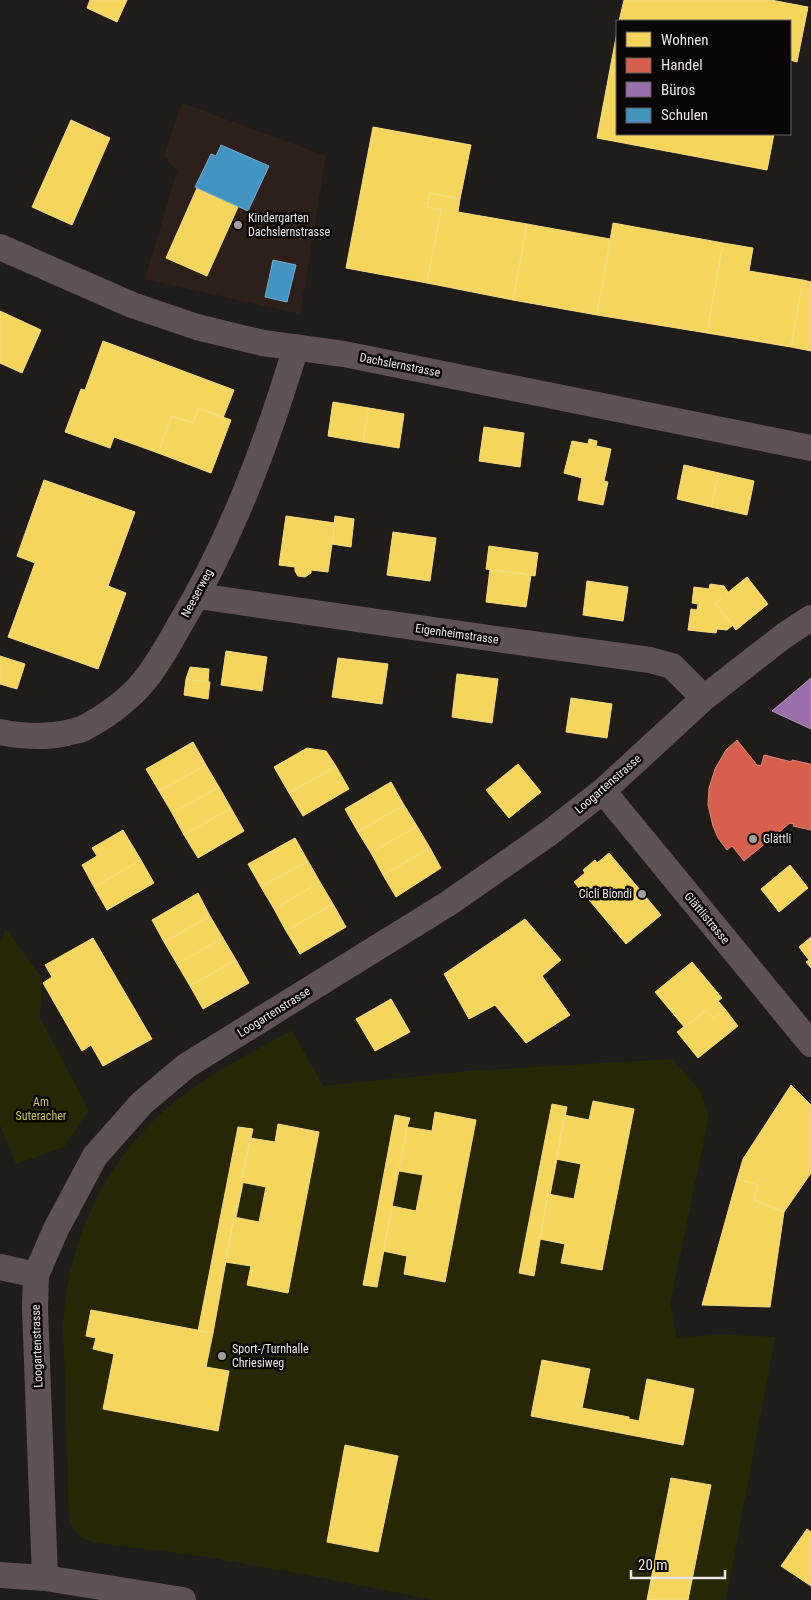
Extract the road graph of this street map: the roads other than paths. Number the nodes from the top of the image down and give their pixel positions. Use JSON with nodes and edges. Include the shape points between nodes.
{"nodes":[{"id":1,"x":0,"y":247,"type":"edge"},
{"id":2,"x":296,"y":347,"type":"junction"},
{"id":3,"x":811,"y":448,"type":"edge"},
{"id":4,"x":198,"y":596,"type":"junction"},
{"id":5,"x":811,"y":618,"type":"edge"},
{"id":6,"x":704,"y":698,"type":"junction"},
{"id":7,"x":0,"y":732,"type":"edge"},
{"id":8,"x":603,"y":791,"type":"junction"},
{"id":9,"x":811,"y":1044,"type":"edge"},
{"id":10,"x":0,"y":1267,"type":"edge"},
{"id":11,"x":36,"y":1275,"type":"junction"},
{"id":12,"x":0,"y":1575,"type":"edge"},
{"id":13,"x":45,"y":1578,"type":"junction"},
{"id":14,"x":183,"y":1600,"type":"edge"}],
"edges":[{"from":1,"to":2,"type":"street","name":"Dachslernstrasse","via":[[132,305],[263,343]]},
{"from":2,"to":3,"type":"street","name":"Dachslernstrasse"},
{"from":2,"to":4,"type":"street","name":"Neeserweg","via":[[259,459]]},
{"from":4,"to":6,"type":"street","name":"Eigenheimstrasse","via":[[650,660],[672,666]]},
{"from":4,"to":7,"type":"street","name":"Neeserweg","via":[[144,681],[105,714],[81,730],[51,736],[27,737]]},
{"from":5,"to":6,"type":"street","name":"Loogartenstrasse"},
{"from":6,"to":8,"type":"street","name":"Loogartenstrasse"},
{"from":8,"to":9,"type":"street","name":"Glättlistrasse"},
{"from":8,"to":11,"type":"street","name":"Loogartenstrasse","via":[[449,903],[186,1066],[142,1103],[95,1156],[56,1229]]},
{"from":10,"to":11,"type":"street"},
{"from":11,"to":13,"type":"street","name":"Loogartenstrasse"},
{"from":12,"to":13,"type":"street"},
{"from":13,"to":14,"type":"street"}]}
